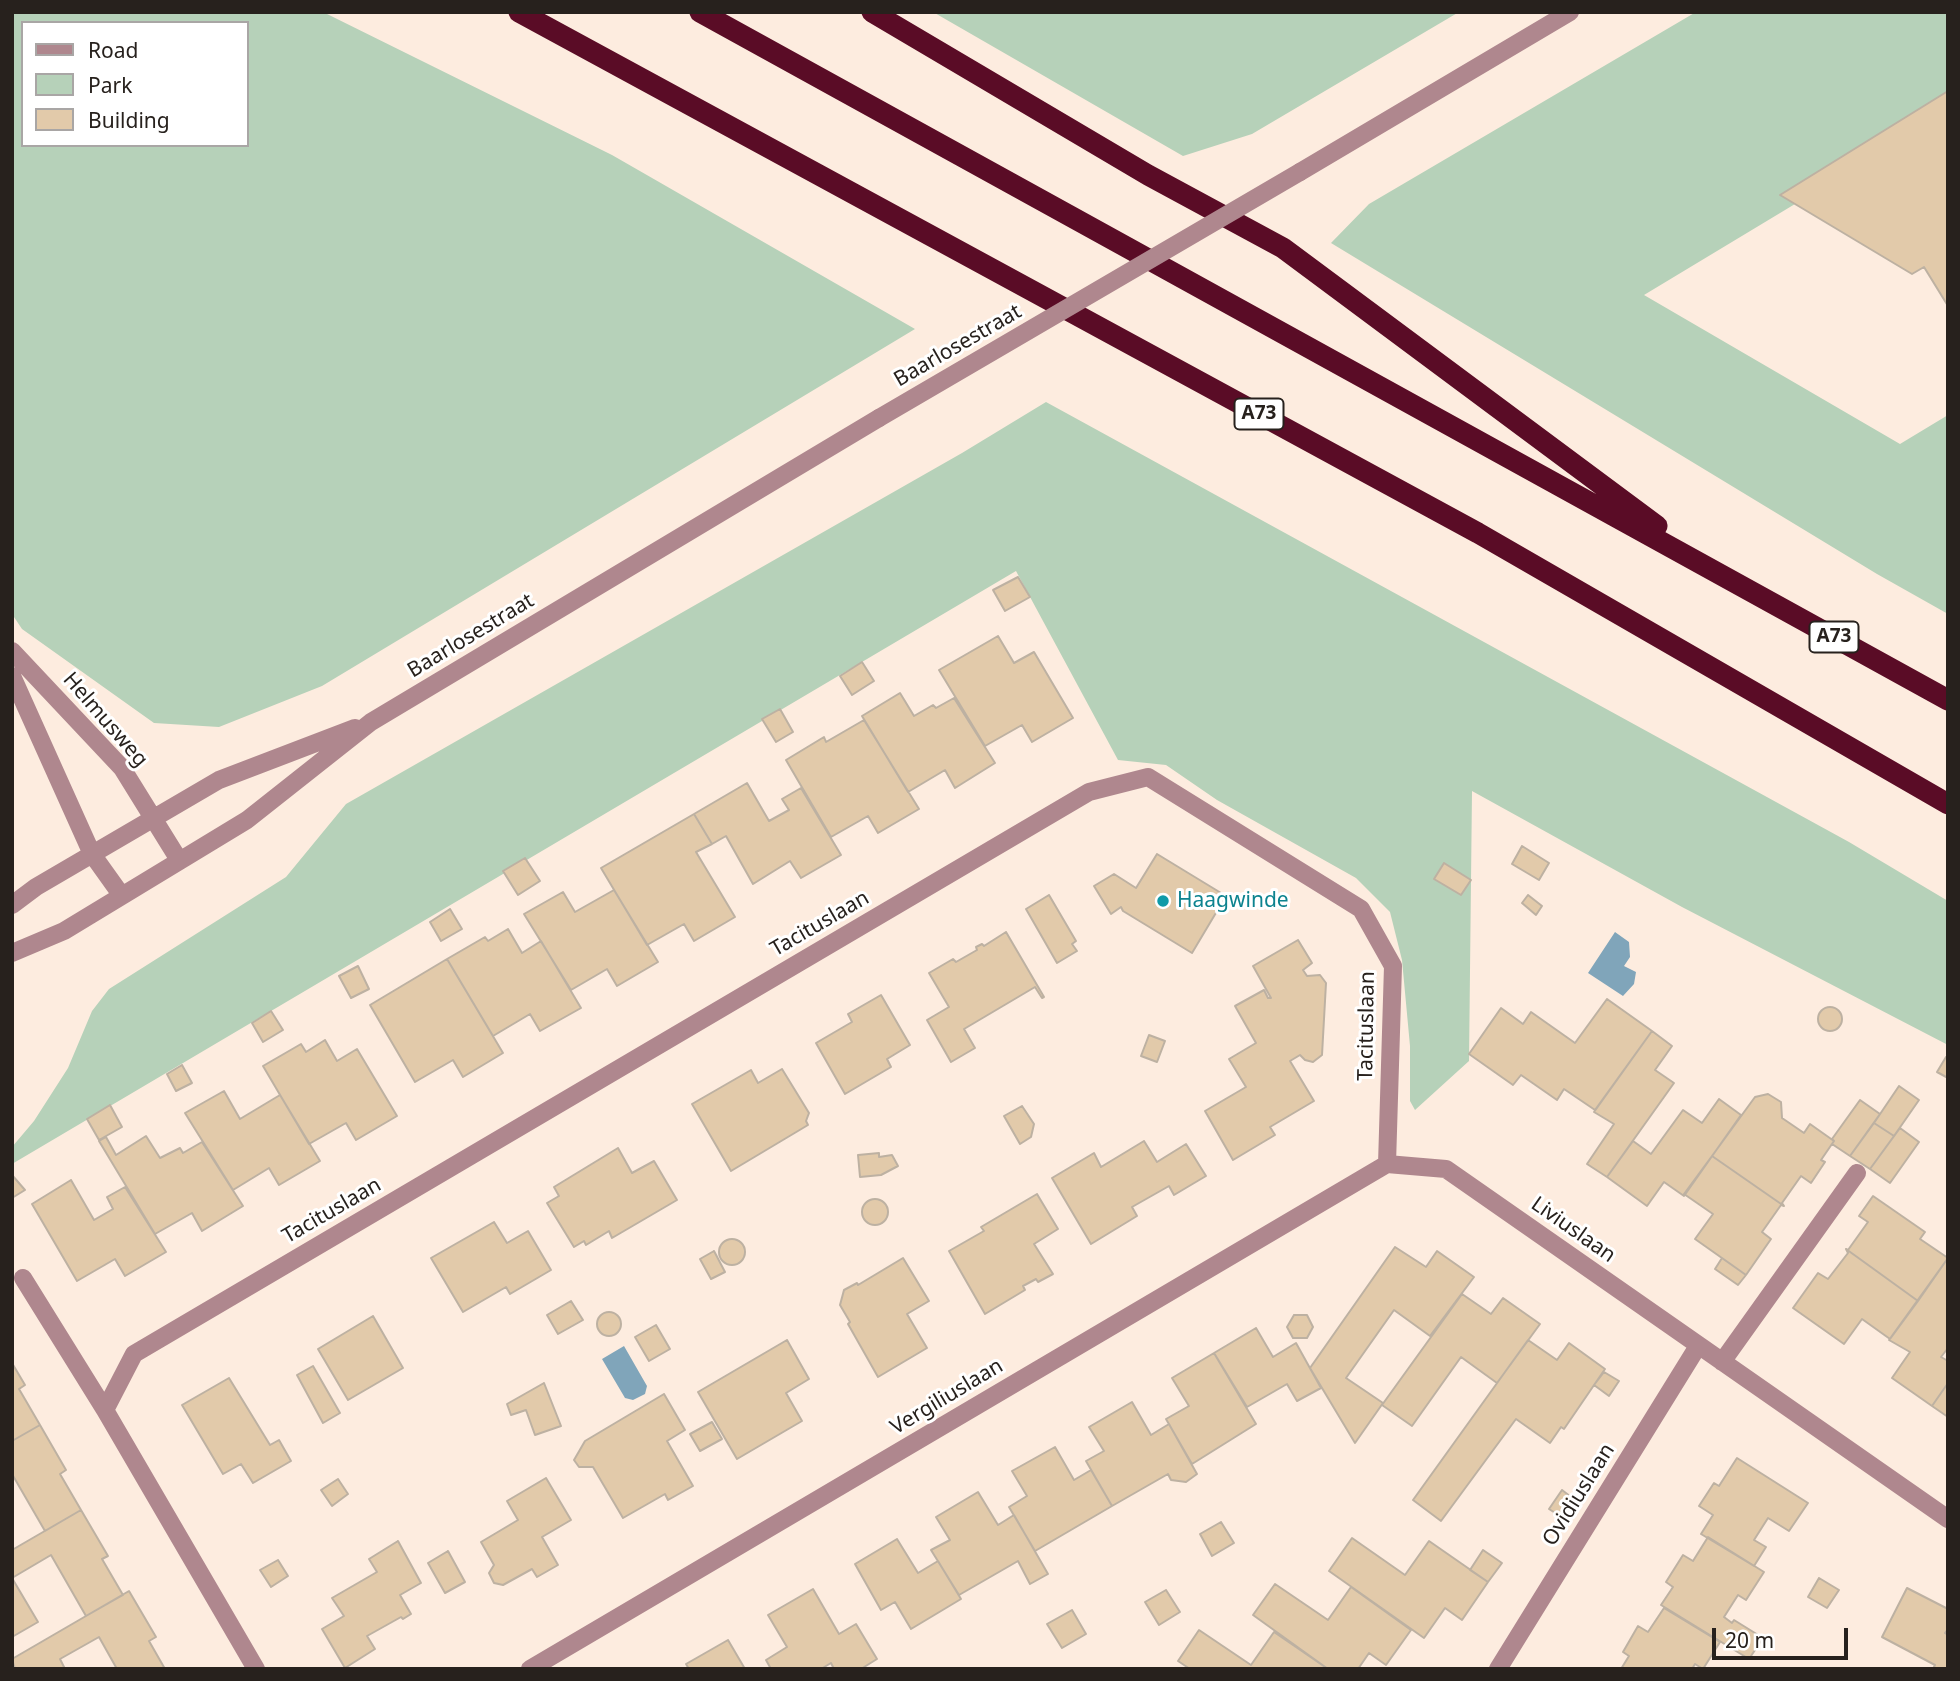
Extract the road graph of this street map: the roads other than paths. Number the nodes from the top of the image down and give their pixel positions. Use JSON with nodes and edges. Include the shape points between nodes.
{"nodes":[{"id":1,"x":504,"y":12,"type":"edge"},
{"id":2,"x":519,"y":12,"type":"edge"},
{"id":3,"x":700,"y":12,"type":"edge"},
{"id":4,"x":872,"y":12,"type":"edge"},
{"id":5,"x":1570,"y":12,"type":"edge"},
{"id":6,"x":563,"y":36,"type":"junction"},
{"id":7,"x":1720,"y":573,"type":"junction"},
{"id":8,"x":12,"y":651,"type":"edge"},
{"id":9,"x":12,"y":676,"type":"edge"},
{"id":10,"x":1948,"y":700,"type":"edge"},
{"id":11,"x":371,"y":722,"type":"junction"},
{"id":12,"x":1948,"y":804,"type":"edge"},
{"id":13,"x":153,"y":818,"type":"junction"},
{"id":14,"x":92,"y":854,"type":"junction"},
{"id":15,"x":179,"y":860,"type":"junction"},
{"id":16,"x":122,"y":896,"type":"junction"},
{"id":17,"x":12,"y":905,"type":"edge"},
{"id":18,"x":12,"y":953,"type":"edge"},
{"id":19,"x":1387,"y":1164,"type":"junction"},
{"id":20,"x":1857,"y":1173,"type":"dead end"},
{"id":21,"x":23,"y":1278,"type":"dead end"},
{"id":22,"x":1698,"y":1346,"type":"junction"},
{"id":23,"x":1722,"y":1362,"type":"junction"},
{"id":24,"x":105,"y":1410,"type":"junction"},
{"id":25,"x":1948,"y":1519,"type":"edge"},
{"id":26,"x":256,"y":1669,"type":"edge"},
{"id":27,"x":530,"y":1669,"type":"edge"},
{"id":28,"x":1498,"y":1669,"type":"edge"}],
"edges":[{"from":1,"to":6,"type":"highway","number":"A73"},
{"from":2,"to":6,"type":"highway","number":"A73"},
{"from":3,"to":7,"type":"highway","number":"A73"},
{"from":4,"to":7,"type":"highway","number":"A73","via":[[1148,175],[1283,248]]},
{"from":5,"to":11,"type":"street","name":"Baarlosestraat","bridge":true},
{"from":6,"to":12,"type":"highway","number":"A73","via":[[1478,533]]},
{"from":7,"to":10,"type":"highway","number":"A73"},
{"from":8,"to":13,"type":"street","name":"Helmusweg","via":[[122,768]]},
{"from":9,"to":14,"type":"street"},
{"from":11,"to":13,"type":"street","name":"Baarlosestraat","via":[[219,780]]},
{"from":11,"to":15,"type":"street","name":"Baarlosestraat","via":[[247,820]]},
{"from":13,"to":14,"type":"street","name":"Baarlosestraat"},
{"from":13,"to":15,"type":"street","name":"Helmusweg"},
{"from":14,"to":16,"type":"street"},
{"from":14,"to":17,"type":"street","name":"Baarlosestraat"},
{"from":15,"to":16,"type":"street","name":"Baarlosestraat"},
{"from":16,"to":18,"type":"street","name":"Baarlosestraat","via":[[64,931]]},
{"from":19,"to":22,"type":"street","name":"Liviuslaan","via":[[1446,1169]]},
{"from":19,"to":24,"type":"street","name":"Tacituslaan","via":[[1393,966],[1361,909],[1148,777],[1089,792],[134,1354]]},
{"from":19,"to":27,"type":"street","name":"Vergiliuslaan"},
{"from":20,"to":23,"type":"street"},
{"from":21,"to":24,"type":"street"},
{"from":22,"to":23,"type":"street","name":"Liviuslaan"},
{"from":22,"to":28,"type":"street","name":"Ovidiuslaan"},
{"from":23,"to":25,"type":"street","name":"Liviuslaan"},
{"from":24,"to":26,"type":"street"}]}
